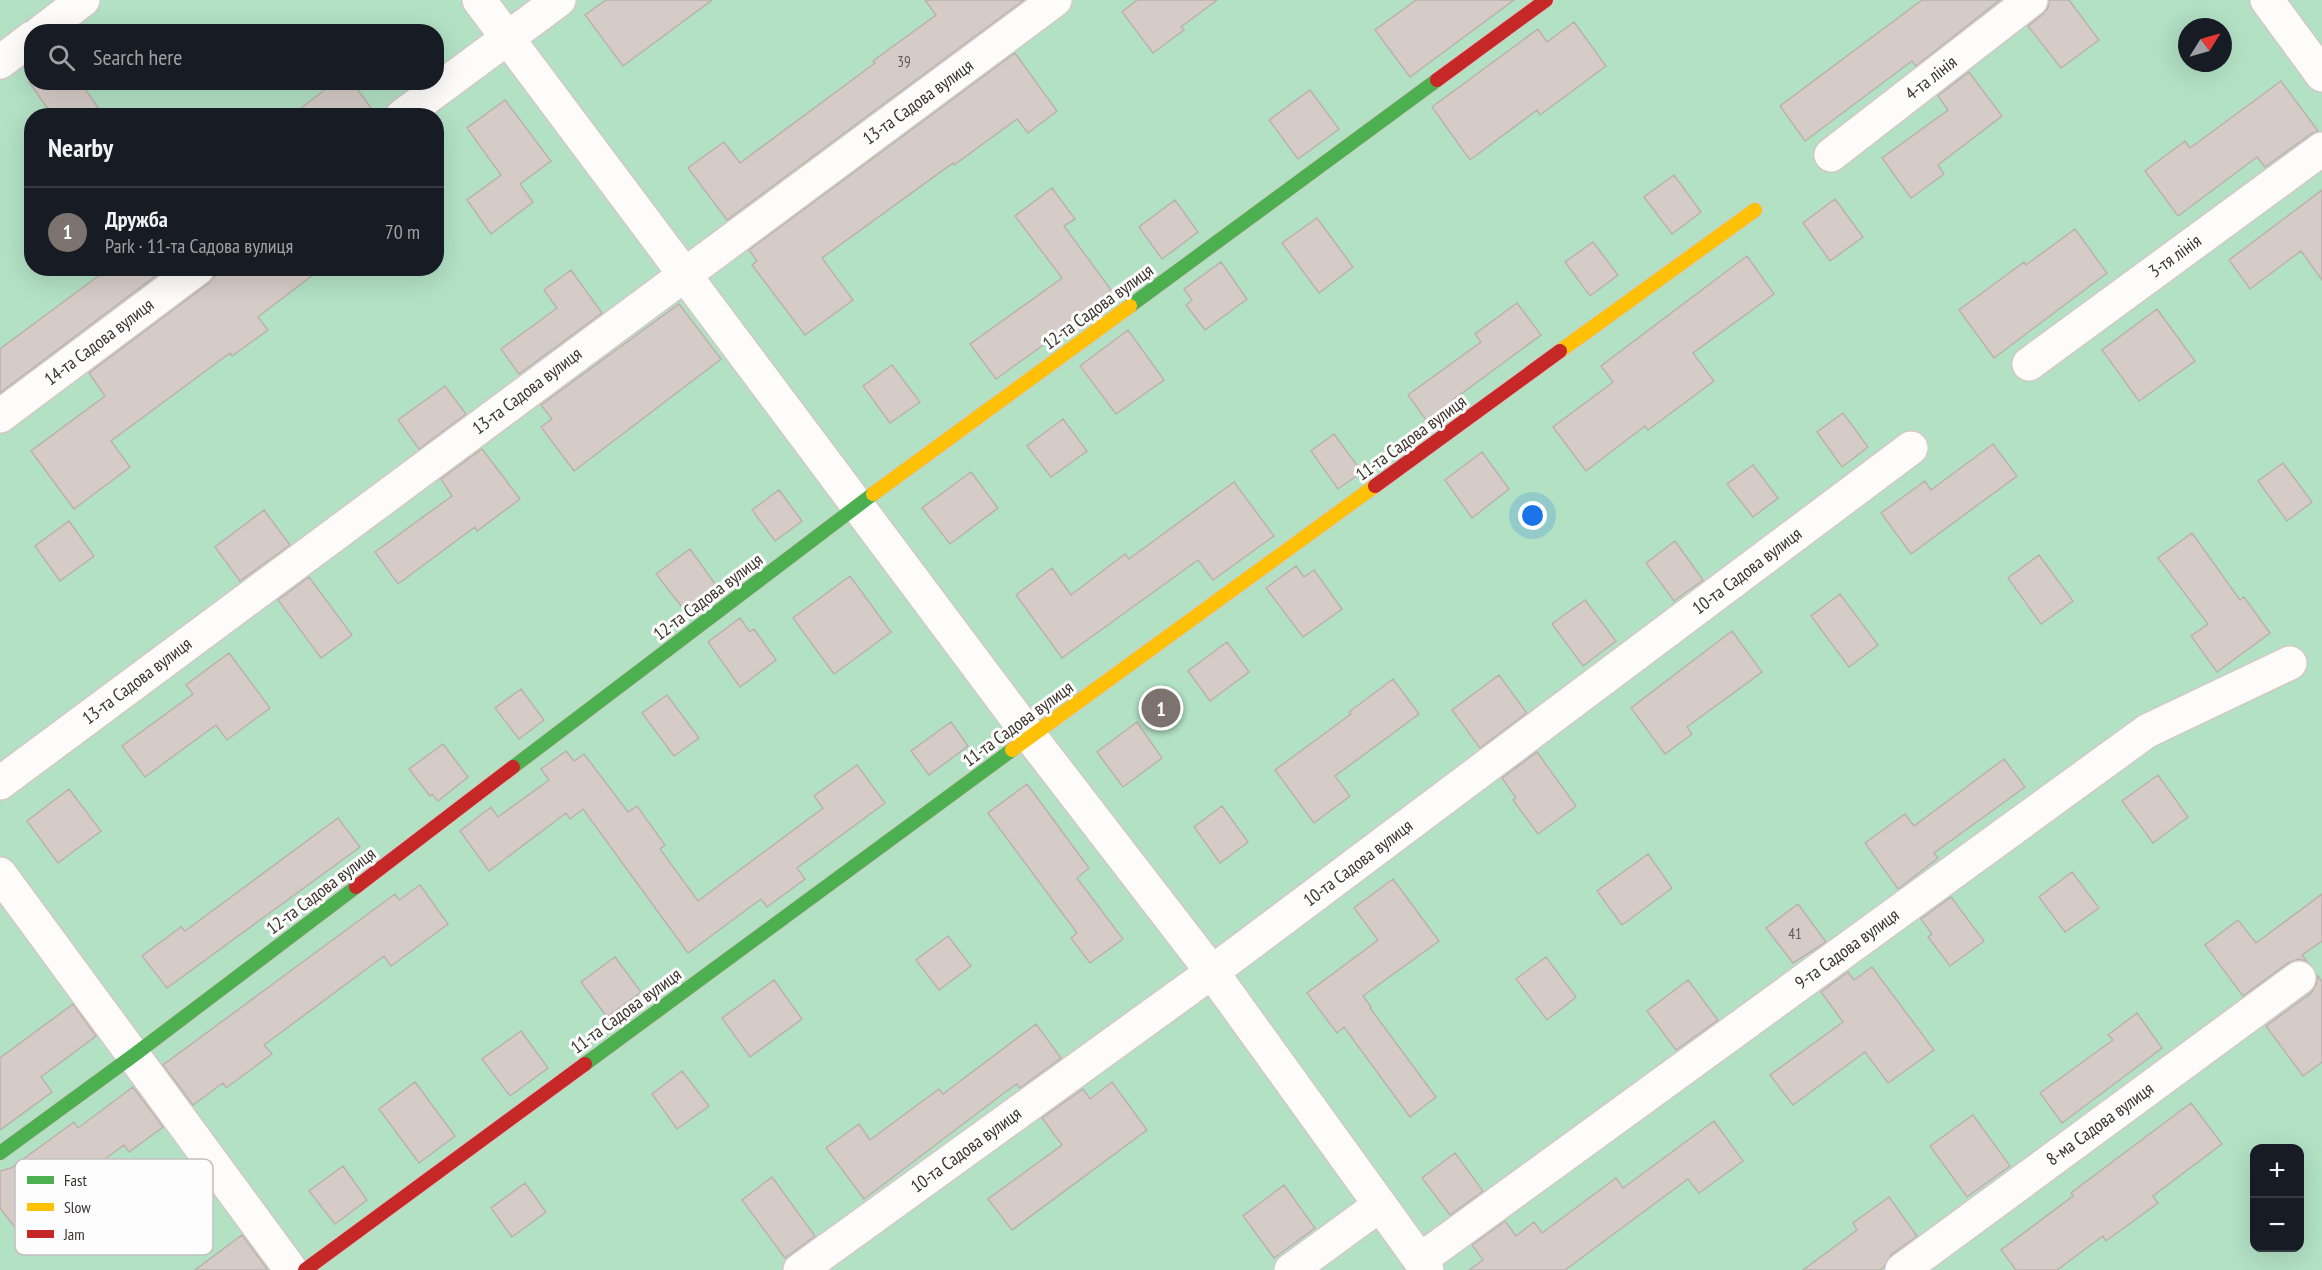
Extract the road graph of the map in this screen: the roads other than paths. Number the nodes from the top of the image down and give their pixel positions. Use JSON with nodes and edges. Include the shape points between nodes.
{"nodes":[{"id":1,"x":83,"y":0,"type":"edge"},
{"id":2,"x":479,"y":0,"type":"edge"},
{"id":3,"x":559,"y":0,"type":"edge"},
{"id":4,"x":1055,"y":0,"type":"edge"},
{"id":5,"x":1546,"y":0,"type":"edge"},
{"id":6,"x":2031,"y":0,"type":"edge"},
{"id":7,"x":2267,"y":0,"type":"edge"},
{"id":8,"x":52,"y":24,"type":"edge"},
{"id":9,"x":506,"y":38,"type":"junction"},
{"id":10,"x":24,"y":44,"type":"edge"},
{"id":11,"x":0,"y":62,"type":"edge"},
{"id":12,"x":2322,"y":75,"type":"edge"},
{"id":13,"x":444,"y":84,"type":"edge"},
{"id":14,"x":437,"y":90,"type":"edge"},
{"id":15,"x":413,"y":108,"type":"edge"},
{"id":16,"x":2322,"y":149,"type":"edge"},
{"id":17,"x":1831,"y":155,"type":"dead end"},
{"id":18,"x":1755,"y":210,"type":"dead end"},
{"id":19,"x":683,"y":274,"type":"junction"},
{"id":20,"x":187,"y":276,"type":"edge"},
{"id":21,"x":2029,"y":364,"type":"dead end"},
{"id":22,"x":0,"y":416,"type":"edge"},
{"id":23,"x":1911,"y":448,"type":"dead end"},
{"id":24,"x":857,"y":506,"type":"junction"},
{"id":25,"x":2290,"y":663,"type":"dead end"},
{"id":26,"x":1030,"y":736,"type":"junction"},
{"id":27,"x":0,"y":783,"type":"edge"},
{"id":28,"x":0,"y":874,"type":"edge"},
{"id":29,"x":1212,"y":972,"type":"junction"},
{"id":30,"x":2299,"y":978,"type":"dead end"},
{"id":31,"x":134,"y":1055,"type":"junction"},
{"id":32,"x":0,"y":1153,"type":"edge"},
{"id":33,"x":1380,"y":1205,"type":"junction"},
{"id":34,"x":1423,"y":1265,"type":"edge"},
{"id":35,"x":311,"y":1267,"type":"edge"},
{"id":36,"x":800,"y":1270,"type":"edge"},
{"id":37,"x":1291,"y":1270,"type":"edge"},
{"id":38,"x":1902,"y":1270,"type":"edge"}],
"edges":[{"from":1,"to":8,"type":"street"},
{"from":2,"to":9,"type":"street"},
{"from":3,"to":9,"type":"street"},
{"from":4,"to":19,"type":"street","name":"13-та Садова вулиця"},
{"from":5,"to":24,"type":"street","name":"12-та Садова вулиця"},
{"from":6,"to":17,"type":"street","name":"4-та лінія"},
{"from":7,"to":12,"type":"street"},
{"from":9,"to":13,"type":"street"},
{"from":9,"to":19,"type":"street"},
{"from":10,"to":11,"type":"street"},
{"from":14,"to":15,"type":"street"},
{"from":16,"to":21,"type":"street","name":"3-тя лінія"},
{"from":18,"to":26,"type":"street","name":"11-та Садова вулиця"},
{"from":19,"to":24,"type":"street"},
{"from":19,"to":27,"type":"street","name":"13-та Садова вулиця"},
{"from":20,"to":22,"type":"street","name":"14-та Садова вулиця"},
{"from":23,"to":29,"type":"street","name":"10-та Садова вулиця"},
{"from":24,"to":26,"type":"street"},
{"from":24,"to":31,"type":"street","name":"12-та Садова вулиця"},
{"from":25,"to":34,"type":"street","name":"9-та Садова вулиця","via":[[2148,731]]},
{"from":26,"to":29,"type":"street"},
{"from":26,"to":35,"type":"street","name":"11-та Садова вулиця"},
{"from":28,"to":31,"type":"street"},
{"from":29,"to":33,"type":"street"},
{"from":29,"to":36,"type":"street","name":"10-та Садова вулиця"},
{"from":30,"to":38,"type":"street","name":"8-ма Садова вулиця"},
{"from":31,"to":32,"type":"street","name":"12-та Садова вулиця"},
{"from":31,"to":35,"type":"street"},
{"from":33,"to":34,"type":"street"},
{"from":33,"to":37,"type":"street"}]}
